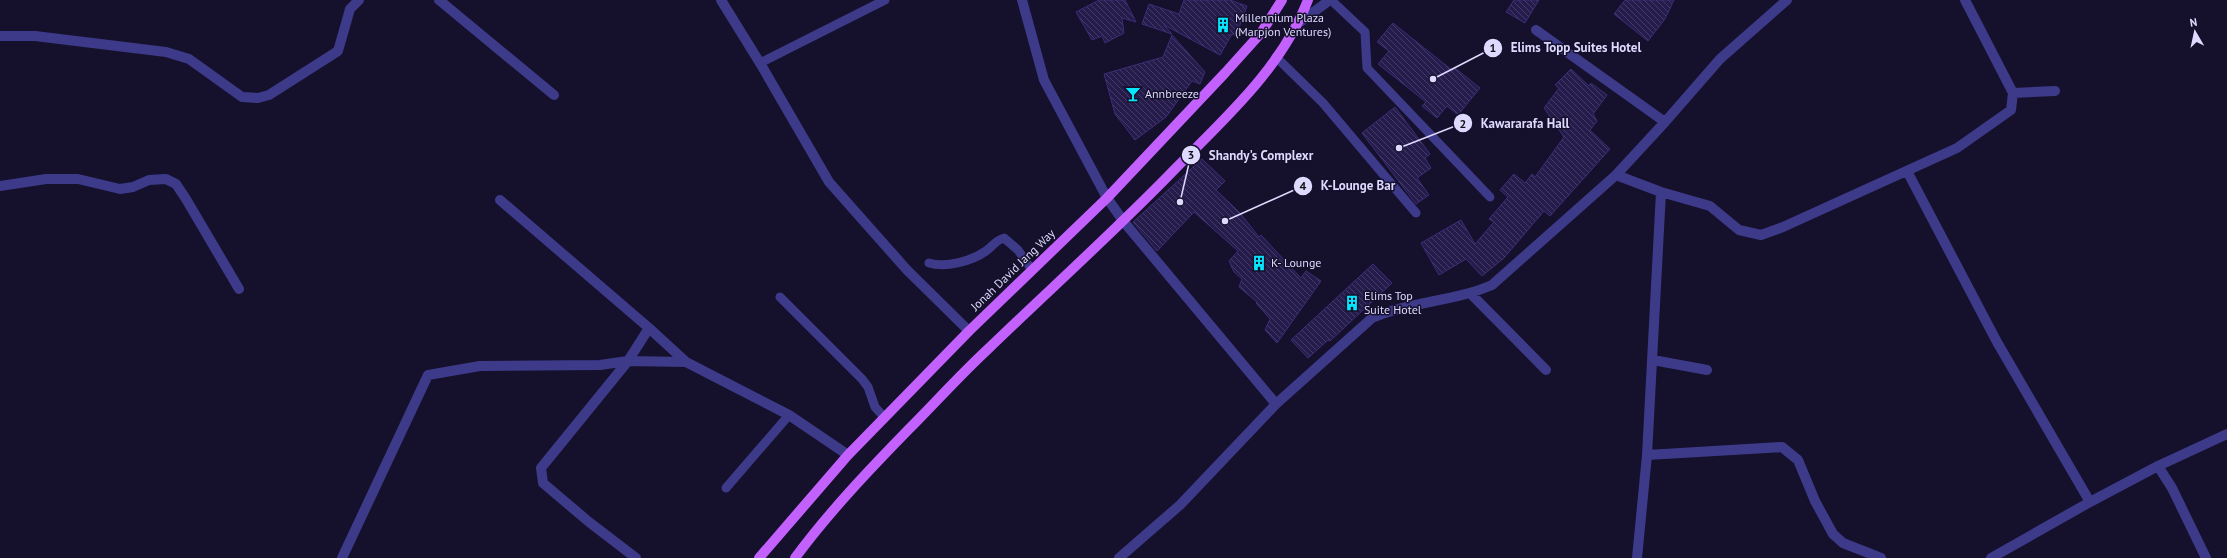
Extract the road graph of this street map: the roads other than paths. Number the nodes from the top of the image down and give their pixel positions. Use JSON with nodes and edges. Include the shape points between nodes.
{"nodes":[{"id":1,"x":359,"y":0,"type":"edge"},
{"id":2,"x":439,"y":0,"type":"edge"},
{"id":3,"x":721,"y":0,"type":"edge"},
{"id":4,"x":885,"y":0,"type":"edge"},
{"id":5,"x":1022,"y":0,"type":"edge"},
{"id":6,"x":1282,"y":0,"type":"edge"},
{"id":7,"x":1308,"y":0,"type":"edge"},
{"id":8,"x":1330,"y":0,"type":"edge"},
{"id":9,"x":1786,"y":0,"type":"edge"},
{"id":10,"x":1965,"y":0,"type":"edge"},
{"id":11,"x":1300,"y":22,"type":"junction"},
{"id":12,"x":1536,"y":30,"type":"dead end"},
{"id":13,"x":0,"y":36,"type":"edge"},
{"id":14,"x":1276,"y":57,"type":"junction"},
{"id":15,"x":760,"y":63,"type":"junction"},
{"id":16,"x":2055,"y":91,"type":"dead end"},
{"id":17,"x":2013,"y":94,"type":"junction"},
{"id":18,"x":554,"y":96,"type":"dead end"},
{"id":19,"x":1665,"y":122,"type":"junction"},
{"id":20,"x":1907,"y":171,"type":"junction"},
{"id":21,"x":1616,"y":175,"type":"junction"},
{"id":22,"x":0,"y":186,"type":"edge"},
{"id":23,"x":1661,"y":192,"type":"junction"},
{"id":24,"x":1490,"y":196,"type":"dead end"},
{"id":25,"x":1107,"y":198,"type":"junction"},
{"id":26,"x":500,"y":200,"type":"dead end"},
{"id":27,"x":1416,"y":214,"type":"dead end"},
{"id":28,"x":1124,"y":222,"type":"junction"},
{"id":29,"x":930,"y":263,"type":"dead end"},
{"id":30,"x":1032,"y":270,"type":"junction"},
{"id":31,"x":239,"y":289,"type":"dead end"},
{"id":32,"x":1471,"y":294,"type":"junction"},
{"id":33,"x":780,"y":297,"type":"dead end"},
{"id":34,"x":649,"y":328,"type":"junction"},
{"id":35,"x":969,"y":331,"type":"junction"},
{"id":36,"x":1653,"y":360,"type":"junction"},
{"id":37,"x":628,"y":361,"type":"junction"},
{"id":38,"x":686,"y":362,"type":"junction"},
{"id":39,"x":1546,"y":370,"type":"dead end"},
{"id":40,"x":1706,"y":370,"type":"dead end"},
{"id":41,"x":1276,"y":404,"type":"junction"},
{"id":42,"x":789,"y":414,"type":"junction"},
{"id":43,"x":884,"y":417,"type":"junction"},
{"id":44,"x":2227,"y":434,"type":"edge"},
{"id":45,"x":848,"y":455,"type":"junction"},
{"id":46,"x":1647,"y":455,"type":"junction"},
{"id":47,"x":2158,"y":466,"type":"junction"},
{"id":48,"x":726,"y":488,"type":"dead end"},
{"id":49,"x":2090,"y":502,"type":"junction"},
{"id":50,"x":1866,"y":556,"type":"edge"},
{"id":51,"x":342,"y":558,"type":"edge"},
{"id":52,"x":636,"y":558,"type":"edge"},
{"id":53,"x":759,"y":558,"type":"edge"},
{"id":54,"x":795,"y":558,"type":"edge"},
{"id":55,"x":1119,"y":558,"type":"edge"},
{"id":56,"x":1636,"y":558,"type":"edge"},
{"id":57,"x":1881,"y":558,"type":"edge"},
{"id":58,"x":1991,"y":558,"type":"edge"},
{"id":59,"x":2206,"y":558,"type":"edge"}],
"edges":[{"from":1,"to":13,"type":"street","via":[[350,9],[338,50],[269,95],[258,98],[242,97],[189,59],[166,52],[35,36]]},
{"from":2,"to":18,"type":"street"},
{"from":3,"to":15,"type":"street"},
{"from":4,"to":15,"type":"lane"},
{"from":5,"to":25,"type":"street","via":[[1044,80]]},
{"from":6,"to":25,"type":"main road","name":"Jonah David Jang Way","via":[[1261,33],[1246,50]]},
{"from":7,"to":11,"type":"main road"},
{"from":8,"to":11,"type":"street"},
{"from":8,"to":24,"type":"lane","via":[[1365,32],[1368,68]]},
{"from":9,"to":19,"type":"street","via":[[1720,59]]},
{"from":10,"to":17,"type":"street"},
{"from":11,"to":14,"type":"main road"},
{"from":12,"to":19,"type":"street"},
{"from":14,"to":27,"type":"lane","via":[[1323,103]]},
{"from":14,"to":28,"type":"main road","via":[[1245,97]]},
{"from":15,"to":35,"type":"street","via":[[829,182],[907,270]]},
{"from":16,"to":17,"type":"street"},
{"from":17,"to":20,"type":"street","via":[[2011,110],[1958,148]]},
{"from":19,"to":21,"type":"street"},
{"from":20,"to":23,"type":"street","via":[[1761,235],[1739,230],[1710,206]]},
{"from":20,"to":49,"type":"street","via":[[1996,342]]},
{"from":21,"to":23,"type":"street"},
{"from":21,"to":32,"type":"street","via":[[1492,285]]},
{"from":22,"to":31,"type":"street","via":[[46,179],[78,180],[120,189],[149,180],[166,179],[176,184],[186,199]]},
{"from":23,"to":36,"type":"street"},
{"from":25,"to":28,"type":"street"},
{"from":25,"to":30,"type":"main road","name":"Jonah David Jang Way"},
{"from":26,"to":34,"type":"street"},
{"from":28,"to":41,"type":"street"},
{"from":28,"to":54,"type":"main road","via":[[974,362],[862,478]]},
{"from":29,"to":30,"type":"lane","via":[[937,265],[962,262],[986,251],[997,240],[1004,238],[1018,250]]},
{"from":30,"to":35,"type":"main road","name":"Jonah David Jang Way"},
{"from":32,"to":39,"type":"street"},
{"from":32,"to":41,"type":"street","via":[[1391,309],[1372,318]]},
{"from":33,"to":43,"type":"lane","via":[[862,379],[868,386],[875,407]]},
{"from":34,"to":37,"type":"street"},
{"from":34,"to":38,"type":"street"},
{"from":35,"to":43,"type":"main road","name":"Jonah David Jang Way"},
{"from":36,"to":40,"type":"street"},
{"from":36,"to":46,"type":"street"},
{"from":37,"to":38,"type":"street"},
{"from":37,"to":51,"type":"street","via":[[600,365],[480,366],[428,375]]},
{"from":37,"to":52,"type":"street","via":[[541,468],[543,483]]},
{"from":38,"to":42,"type":"street"},
{"from":41,"to":55,"type":"street","via":[[1180,505]]},
{"from":42,"to":45,"type":"street"},
{"from":42,"to":48,"type":"lane"},
{"from":43,"to":45,"type":"main road","name":"Jonah David Jang Way"},
{"from":44,"to":47,"type":"street"},
{"from":45,"to":53,"type":"main road","name":"Jonah David Jang Way"},
{"from":46,"to":50,"type":"street","via":[[1782,447],[1798,460],[1815,501],[1833,534]]},
{"from":46,"to":56,"type":"street"},
{"from":47,"to":49,"type":"street"},
{"from":47,"to":59,"type":"street","via":[[2172,488]]},
{"from":49,"to":58,"type":"street"},
{"from":50,"to":57,"type":"street"}]}
